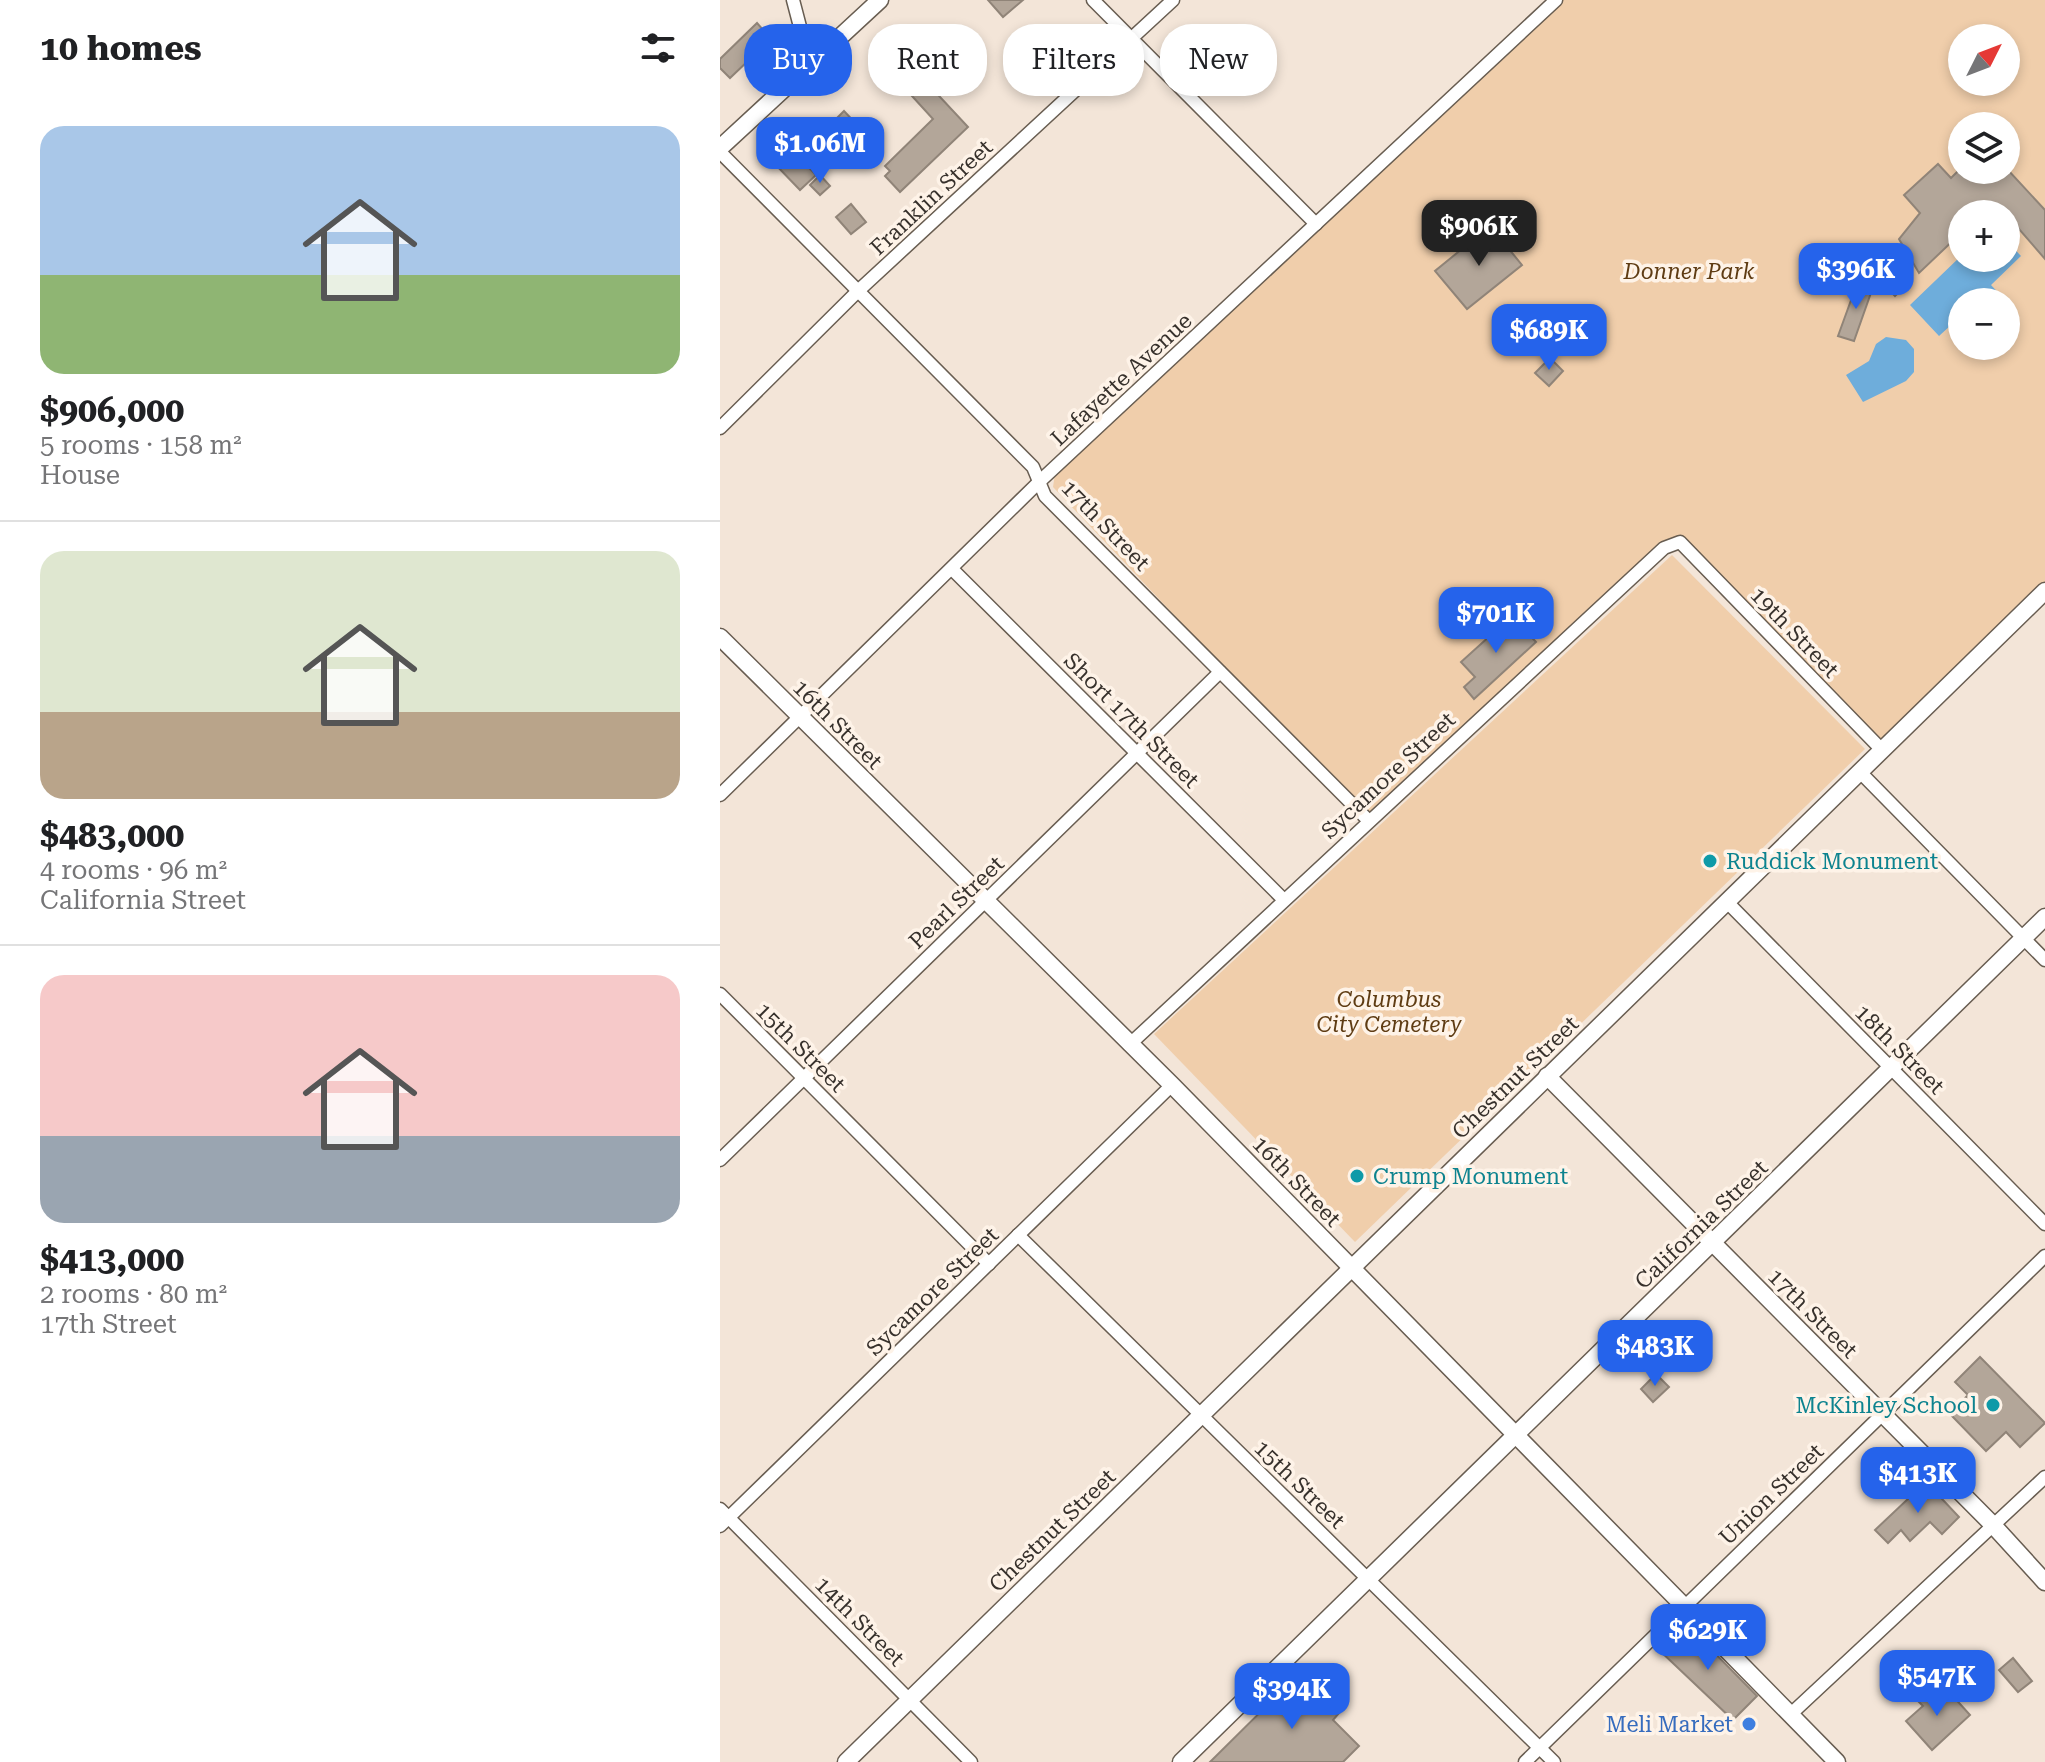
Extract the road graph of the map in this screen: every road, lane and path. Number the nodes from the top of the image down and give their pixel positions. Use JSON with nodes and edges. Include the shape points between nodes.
{"nodes":[{"id":1,"x":793,"y":0,"type":"edge"},
{"id":2,"x":880,"y":0,"type":"edge"},
{"id":3,"x":1093,"y":0,"type":"edge"},
{"id":4,"x":1173,"y":0,"type":"edge"},
{"id":5,"x":1556,"y":0,"type":"edge"},
{"id":6,"x":799,"y":24,"type":"edge"},
{"id":7,"x":1116,"y":24,"type":"edge"},
{"id":8,"x":852,"y":26,"type":"edge"},
{"id":9,"x":1144,"y":27,"type":"edge"},
{"id":10,"x":1144,"y":52,"type":"edge"},
{"id":11,"x":777,"y":96,"type":"edge"},
{"id":12,"x":1069,"y":96,"type":"edge"},
{"id":13,"x":720,"y":150,"type":"edge"},
{"id":14,"x":1316,"y":224,"type":"junction"},
{"id":15,"x":858,"y":291,"type":"junction"},
{"id":16,"x":720,"y":428,"type":"edge"},
{"id":17,"x":1039,"y":482,"type":"junction"},
{"id":18,"x":1680,"y":542,"type":"joint"},
{"id":19,"x":952,"y":569,"type":"junction"},
{"id":20,"x":2045,"y":591,"type":"edge"},
{"id":21,"x":720,"y":637,"type":"edge"},
{"id":22,"x":1220,"y":672,"type":"junction"},
{"id":23,"x":800,"y":717,"type":"junction"},
{"id":24,"x":1882,"y":750,"type":"junction"},
{"id":25,"x":1137,"y":753,"type":"junction"},
{"id":26,"x":1860,"y":772,"type":"junction"},
{"id":27,"x":720,"y":795,"type":"edge"},
{"id":28,"x":1369,"y":821,"type":"junction"},
{"id":29,"x":1283,"y":899,"type":"junction"},
{"id":30,"x":984,"y":902,"type":"junction"},
{"id":31,"x":1727,"y":902,"type":"junction"},
{"id":32,"x":2045,"y":917,"type":"edge"},
{"id":33,"x":2023,"y":938,"type":"junction"},
{"id":34,"x":2045,"y":960,"type":"edge"},
{"id":35,"x":720,"y":994,"type":"edge"},
{"id":36,"x":1129,"y":1045,"type":"junction"},
{"id":37,"x":1891,"y":1068,"type":"junction"},
{"id":38,"x":1547,"y":1076,"type":"junction"},
{"id":39,"x":803,"y":1079,"type":"junction"},
{"id":40,"x":1172,"y":1085,"type":"junction"},
{"id":41,"x":720,"y":1160,"type":"edge"},
{"id":42,"x":2045,"y":1224,"type":"edge"},
{"id":43,"x":1018,"y":1235,"type":"junction"},
{"id":44,"x":1713,"y":1243,"type":"junction"},
{"id":45,"x":2045,"y":1256,"type":"edge"},
{"id":46,"x":989,"y":1264,"type":"junction"},
{"id":47,"x":1352,"y":1268,"type":"junction"},
{"id":48,"x":1882,"y":1414,"type":"junction"},
{"id":49,"x":1201,"y":1416,"type":"junction"},
{"id":50,"x":1516,"y":1435,"type":"junction"},
{"id":51,"x":2045,"y":1477,"type":"edge"},
{"id":52,"x":723,"y":1518,"type":"edge"},
{"id":53,"x":1993,"y":1525,"type":"junction"},
{"id":54,"x":1368,"y":1579,"type":"junction"},
{"id":55,"x":2045,"y":1582,"type":"edge"},
{"id":56,"x":1685,"y":1605,"type":"junction"},
{"id":57,"x":910,"y":1700,"type":"junction"},
{"id":58,"x":1792,"y":1713,"type":"junction"},
{"id":59,"x":1540,"y":1748,"type":"junction"},
{"id":60,"x":846,"y":1762,"type":"edge"},
{"id":61,"x":971,"y":1762,"type":"edge"},
{"id":62,"x":1181,"y":1762,"type":"edge"},
{"id":63,"x":1525,"y":1762,"type":"edge"},
{"id":64,"x":1554,"y":1762,"type":"edge"},
{"id":65,"x":1837,"y":1762,"type":"edge"}],
"edges":[{"from":1,"to":6,"type":"street"},
{"from":2,"to":8,"type":"street"},
{"from":3,"to":7,"type":"street"},
{"from":4,"to":9,"type":"street","name":"Franklin Street"},
{"from":5,"to":14,"type":"street","name":"Lafayette Avenue"},
{"from":10,"to":14,"type":"street"},
{"from":11,"to":13,"type":"street"},
{"from":12,"to":15,"type":"street","name":"Franklin Street"},
{"from":13,"to":15,"type":"street","name":"17th Street"},
{"from":14,"to":17,"type":"street","name":"Lafayette Avenue"},
{"from":15,"to":16,"type":"street","name":"Franklin Street"},
{"from":15,"to":17,"type":"street","name":"17th Street","via":[[1033,467]]},
{"from":17,"to":19,"type":"street","name":"Lafayette Avenue"},
{"from":17,"to":22,"type":"street","name":"17th Street","via":[[1045,496]]},
{"from":18,"to":24,"type":"street","name":"19th Street"},
{"from":18,"to":28,"type":"street","name":"Sycamore Street","via":[[1664,548],[1635,573]]},
{"from":19,"to":23,"type":"street","name":"Lafayette Avenue"},
{"from":19,"to":25,"type":"street","name":"Short 17th Street"},
{"from":20,"to":24,"type":"street","name":"Chestnut Street"},
{"from":21,"to":23,"type":"street","name":"16th Street"},
{"from":22,"to":25,"type":"street","name":"Pearl Street"},
{"from":22,"to":28,"type":"street","name":"17th Street"},
{"from":23,"to":27,"type":"street","name":"Lafayette Avenue"},
{"from":23,"to":30,"type":"street","name":"16th Street"},
{"from":24,"to":26,"type":"street","name":"Chestnut Street"},
{"from":25,"to":29,"type":"street","name":"Short 17th Street"},
{"from":25,"to":30,"type":"street","name":"Pearl Street"},
{"from":26,"to":31,"type":"street","name":"Chestnut Street"},
{"from":26,"to":33,"type":"street"},
{"from":28,"to":29,"type":"street","name":"Sycamore Street"},
{"from":29,"to":36,"type":"street","name":"Sycamore Street"},
{"from":30,"to":36,"type":"street","name":"16th Street"},
{"from":30,"to":39,"type":"street","name":"Pearl Street"},
{"from":31,"to":37,"type":"street","name":"18th Street"},
{"from":31,"to":38,"type":"street","name":"Chestnut Street"},
{"from":32,"to":33,"type":"street","name":"California Street"},
{"from":33,"to":34,"type":"street"},
{"from":33,"to":37,"type":"street","name":"California Street"},
{"from":35,"to":39,"type":"street","name":"15th Street"},
{"from":36,"to":40,"type":"street","name":"16th Street"},
{"from":37,"to":42,"type":"street","name":"18th Street"},
{"from":37,"to":44,"type":"street","name":"California Street"},
{"from":38,"to":44,"type":"street","name":"17th Street"},
{"from":38,"to":47,"type":"street","name":"Chestnut Street"},
{"from":39,"to":41,"type":"street","name":"Pearl Street"},
{"from":39,"to":46,"type":"street","name":"15th Street"},
{"from":40,"to":43,"type":"street","name":"Sycamore Street"},
{"from":40,"to":47,"type":"street","name":"16th Street"},
{"from":43,"to":46,"type":"street","name":"Sycamore Street"},
{"from":43,"to":49,"type":"street","name":"15th Street"},
{"from":44,"to":48,"type":"street","name":"17th Street"},
{"from":44,"to":50,"type":"street","name":"California Street"},
{"from":45,"to":48,"type":"street","name":"Union Street"},
{"from":46,"to":52,"type":"street","name":"Sycamore Street"},
{"from":47,"to":49,"type":"street","name":"Chestnut Street"},
{"from":47,"to":50,"type":"street","name":"16th Street"},
{"from":48,"to":53,"type":"street","name":"17th Street"},
{"from":48,"to":56,"type":"street","name":"Union Street"},
{"from":49,"to":54,"type":"street","name":"15th Street"},
{"from":49,"to":57,"type":"street","name":"Chestnut Street"},
{"from":50,"to":54,"type":"street","name":"California Street"},
{"from":50,"to":56,"type":"street","name":"16th Street"},
{"from":51,"to":53,"type":"street"},
{"from":52,"to":57,"type":"street","name":"14th Street"},
{"from":53,"to":55,"type":"street","name":"17th Street"},
{"from":53,"to":58,"type":"street"},
{"from":54,"to":59,"type":"street","name":"15th Street"},
{"from":54,"to":62,"type":"street","name":"California Street"},
{"from":56,"to":58,"type":"street","name":"16th Street"},
{"from":56,"to":59,"type":"street","name":"Union Street"},
{"from":57,"to":60,"type":"street","name":"Chestnut Street"},
{"from":57,"to":61,"type":"street","name":"14th Street"},
{"from":58,"to":65,"type":"street","name":"16th Street"},
{"from":59,"to":63,"type":"street","name":"Union Street"},
{"from":59,"to":64,"type":"street","name":"15th Street"}]}
